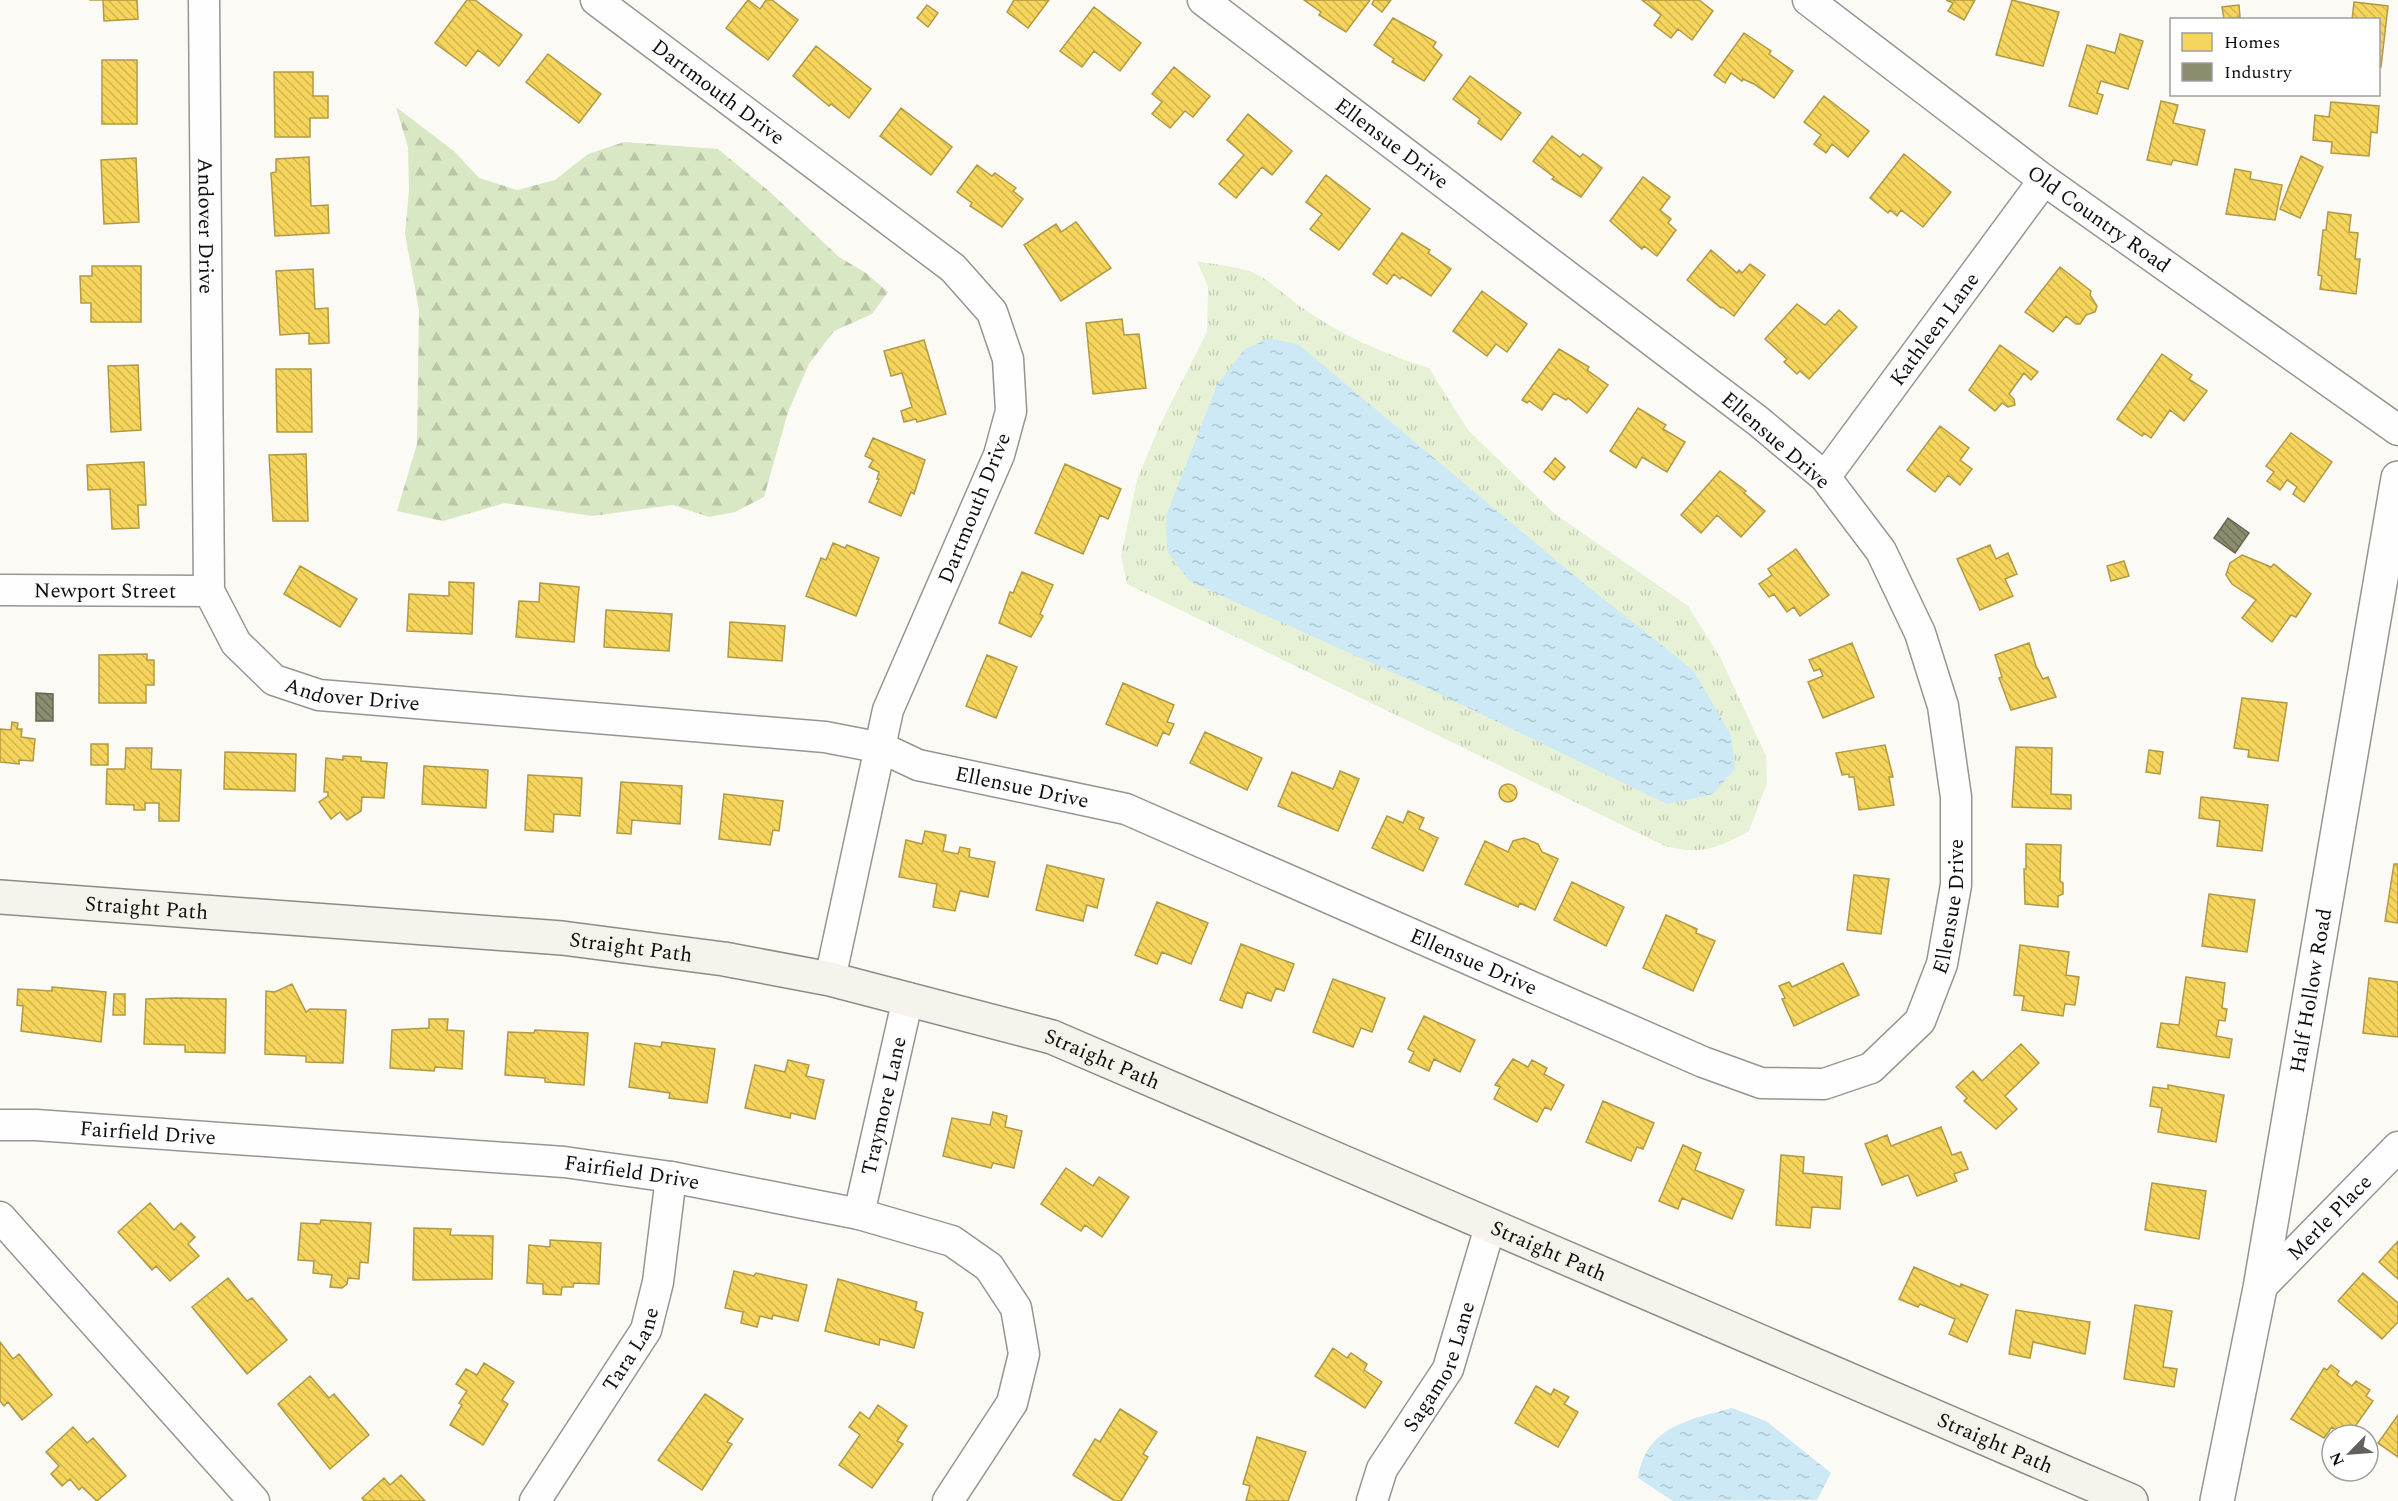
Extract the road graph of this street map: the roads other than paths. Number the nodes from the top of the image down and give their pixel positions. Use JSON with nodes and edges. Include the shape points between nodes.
{"nodes":[{"id":1,"x":204,"y":0,"type":"edge"},
{"id":2,"x":596,"y":0,"type":"edge"},
{"id":3,"x":1203,"y":0,"type":"edge"},
{"id":4,"x":1808,"y":0,"type":"edge"},
{"id":5,"x":2044,"y":180,"type":"junction"},
{"id":6,"x":2398,"y":430,"type":"edge"},
{"id":7,"x":1825,"y":477,"type":"junction"},
{"id":8,"x":2398,"y":478,"type":"edge"},
{"id":9,"x":0,"y":590,"type":"edge"},
{"id":10,"x":209,"y":591,"type":"junction"},
{"id":11,"x":882,"y":748,"type":"junction"},
{"id":12,"x":0,"y":897,"type":"edge"},
{"id":13,"x":830,"y":979,"type":"junction"},
{"id":14,"x":908,"y":998,"type":"junction"},
{"id":15,"x":0,"y":1125,"type":"edge"},
{"id":16,"x":2398,"y":1147,"type":"edge"},
{"id":17,"x":671,"y":1177,"type":"junction"},
{"id":18,"x":859,"y":1214,"type":"junction"},
{"id":19,"x":0,"y":1217,"type":"edge"},
{"id":20,"x":1490,"y":1227,"type":"junction"},
{"id":21,"x":2260,"y":1288,"type":"junction"},
{"id":22,"x":254,"y":1501,"type":"edge"},
{"id":23,"x":535,"y":1501,"type":"edge"},
{"id":24,"x":948,"y":1501,"type":"edge"},
{"id":25,"x":1372,"y":1501,"type":"edge"},
{"id":26,"x":2131,"y":1501,"type":"edge"},
{"id":27,"x":2217,"y":1501,"type":"edge"}],
"edges":[{"from":1,"to":10,"type":"street","name":"Andover Drive"},
{"from":2,"to":11,"type":"street","name":"Dartmouth Drive","via":[[953,268],[992,312],[1008,359],[1011,411],[999,454],[888,710]]},
{"from":3,"to":7,"type":"street","name":"Ellensue Drive","via":[[1758,421]]},
{"from":4,"to":5,"type":"street","name":"Old Country Road"},
{"from":5,"to":6,"type":"street","name":"Old Country Road"},
{"from":5,"to":7,"type":"street","name":"Kathleen Lane"},
{"from":7,"to":11,"type":"street","name":"Ellensue Drive","via":[[1881,551],[1920,633],[1943,706],[1956,808],[1956,885],[1942,964],[1920,1021],[1871,1068],[1824,1084],[1761,1083],[1703,1062],[1126,809],[918,765]]},
{"from":8,"to":21,"type":"street","name":"Half Hollow Road"},
{"from":9,"to":10,"type":"street","name":"Newport Street"},
{"from":10,"to":11,"type":"street","name":"Andover Drive","via":[[236,643],[274,680],[319,695],[825,737]]},
{"from":11,"to":13,"type":"street","name":"Dartmouth Drive"},
{"from":12,"to":13,"type":"main road","name":"Straight Path","via":[[562,938],[724,959]]},
{"from":13,"to":14,"type":"main road","name":"Straight Path"},
{"from":14,"to":18,"type":"street","name":"Traymore Lane"},
{"from":14,"to":20,"type":"main road","name":"Straight Path","via":[[1052,1038]]},
{"from":15,"to":17,"type":"street","name":"Fairfield Drive","via":[[564,1162]]},
{"from":16,"to":21,"type":"street","name":"Merle Place"},
{"from":17,"to":18,"type":"street","name":"Fairfield Drive"},
{"from":17,"to":23,"type":"street","name":"Tara Lane","via":[[658,1282],[646,1330]]},
{"from":18,"to":24,"type":"street","name":"Fairfield Drive","via":[[952,1241],[989,1268],[1016,1308],[1024,1354],[1012,1403]]},
{"from":19,"to":22,"type":"street"},
{"from":20,"to":25,"type":"street","name":"Sagamore Lane","via":[[1448,1369],[1382,1469]]},
{"from":20,"to":26,"type":"main road","name":"Straight Path"},
{"from":21,"to":27,"type":"street","name":"Half Hollow Road"}]}
